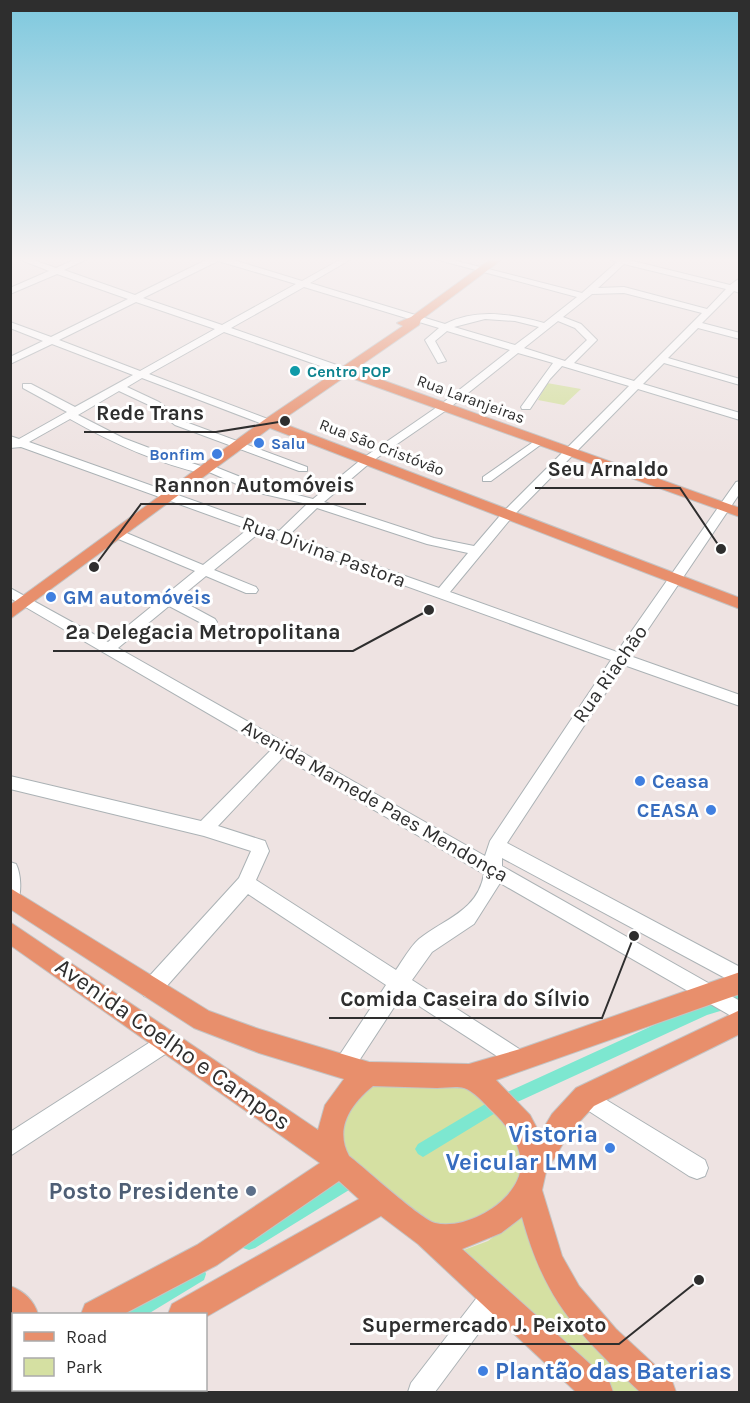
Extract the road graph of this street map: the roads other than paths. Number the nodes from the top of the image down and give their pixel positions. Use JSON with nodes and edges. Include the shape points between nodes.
{"nodes":[{"id":1,"x":84,"y":323,"type":"edge"},
{"id":2,"x":208,"y":323,"type":"edge"},
{"id":3,"x":229,"y":323,"type":"edge"},
{"id":4,"x":414,"y":323,"type":"edge"},
{"id":5,"x":430,"y":323,"type":"edge"},
{"id":6,"x":454,"y":323,"type":"edge"},
{"id":7,"x":537,"y":323,"type":"edge"},
{"id":8,"x":549,"y":323,"type":"edge"},
{"id":9,"x":572,"y":323,"type":"edge"},
{"id":10,"x":10,"y":325,"type":"edge"},
{"id":11,"x":698,"y":325,"type":"joint"},
{"id":12,"x":546,"y":326,"type":"junction"},
{"id":13,"x":221,"y":328,"type":"junction"},
{"id":14,"x":446,"y":328,"type":"junction"},
{"id":15,"x":740,"y":336,"type":"edge"},
{"id":16,"x":51,"y":340,"type":"junction"},
{"id":17,"x":518,"y":349,"type":"junction"},
{"id":18,"x":662,"y":359,"type":"junction"},
{"id":19,"x":10,"y":361,"type":"edge"},
{"id":20,"x":441,"y":361,"type":"dead end"},
{"id":21,"x":563,"y":363,"type":"junction"},
{"id":22,"x":344,"y":371,"type":"junction"},
{"id":23,"x":139,"y":375,"type":"junction"},
{"id":24,"x":740,"y":382,"type":"edge"},
{"id":25,"x":637,"y":385,"type":"junction"},
{"id":26,"x":27,"y":387,"type":"dead end"},
{"id":27,"x":119,"y":387,"type":"junction"},
{"id":28,"x":444,"y":407,"type":"junction"},
{"id":29,"x":526,"y":407,"type":"dead end"},
{"id":30,"x":73,"y":413,"type":"junction"},
{"id":31,"x":740,"y":417,"type":"edge"},
{"id":32,"x":269,"y":423,"type":"junction"},
{"id":33,"x":539,"y":441,"type":"junction"},
{"id":34,"x":13,"y":443,"type":"edge"},
{"id":35,"x":241,"y":445,"type":"junction"},
{"id":36,"x":571,"y":452,"type":"junction"},
{"id":37,"x":367,"y":460,"type":"junction"},
{"id":38,"x":303,"y":469,"type":"dead end"},
{"id":39,"x":207,"y":470,"type":"junction"},
{"id":40,"x":487,"y":479,"type":"dead end"},
{"id":41,"x":740,"y":484,"type":"edge"},
{"id":42,"x":170,"y":497,"type":"junction"},
{"id":43,"x":315,"y":503,"type":"junction"},
{"id":44,"x":724,"y":508,"type":"junction"},
{"id":45,"x":740,"y":513,"type":"edge"},
{"id":46,"x":508,"y":514,"type":"junction"},
{"id":47,"x":257,"y":528,"type":"junction"},
{"id":48,"x":120,"y":535,"type":"junction"},
{"id":49,"x":281,"y":536,"type":"junction"},
{"id":50,"x":477,"y":551,"type":"junction"},
{"id":51,"x":205,"y":571,"type":"junction"},
{"id":52,"x":676,"y":579,"type":"junction"},
{"id":53,"x":251,"y":590,"type":"dead end"},
{"id":54,"x":10,"y":592,"type":"edge"},
{"id":55,"x":441,"y":594,"type":"junction"},
{"id":56,"x":170,"y":601,"type":"junction"},
{"id":57,"x":28,"y":602,"type":"junction"},
{"id":58,"x":740,"y":604,"type":"edge"},
{"id":59,"x":10,"y":614,"type":"edge"},
{"id":60,"x":210,"y":622,"type":"dead end"},
{"id":61,"x":108,"y":648,"type":"junction"},
{"id":62,"x":621,"y":659,"type":"junction"},
{"id":63,"x":740,"y":701,"type":"edge"},
{"id":64,"x":282,"y":748,"type":"junction"},
{"id":65,"x":10,"y":782,"type":"edge"},
{"id":66,"x":204,"y":829,"type":"junction"},
{"id":67,"x":496,"y":846,"type":"junction"},
{"id":68,"x":10,"y":869,"type":"edge"},
{"id":69,"x":494,"y":869,"type":"junction"},
{"id":70,"x":246,"y":883,"type":"junction"},
{"id":71,"x":10,"y":897,"type":"edge"},
{"id":72,"x":10,"y":932,"type":"edge"},
{"id":73,"x":740,"y":977,"type":"edge"},
{"id":74,"x":398,"y":982,"type":"junction"},
{"id":75,"x":740,"y":983,"type":"edge"},
{"id":76,"x":151,"y":989,"type":"junction"},
{"id":77,"x":711,"y":996,"type":"junction"},
{"id":78,"x":740,"y":1012,"type":"edge"},
{"id":79,"x":740,"y":1021,"type":"edge"},
{"id":80,"x":169,"y":1040,"type":"junction"},
{"id":81,"x":520,"y":1061,"type":"junction"},
{"id":82,"x":344,"y":1066,"type":"junction"},
{"id":83,"x":369,"y":1074,"type":"junction"},
{"id":84,"x":469,"y":1076,"type":"junction"},
{"id":85,"x":585,"y":1096,"type":"junction"},
{"id":86,"x":10,"y":1145,"type":"edge"},
{"id":87,"x":337,"y":1161,"type":"junction"},
{"id":88,"x":697,"y":1168,"type":"dead end"},
{"id":89,"x":533,"y":1178,"type":"junction"},
{"id":90,"x":383,"y":1200,"type":"junction"},
{"id":91,"x":428,"y":1236,"type":"junction"},
{"id":92,"x":493,"y":1295,"type":"junction"},
{"id":93,"x":10,"y":1300,"type":"edge"},
{"id":94,"x":23,"y":1313,"type":"edge"},
{"id":95,"x":97,"y":1313,"type":"edge"},
{"id":96,"x":184,"y":1313,"type":"edge"},
{"id":97,"x":420,"y":1392,"type":"edge"},
{"id":98,"x":598,"y":1392,"type":"edge"},
{"id":99,"x":661,"y":1392,"type":"edge"}],
"edges":[{"from":1,"to":16,"type":"street"},
{"from":2,"to":13,"type":"street","name":"Rua Laranjeiras"},
{"from":3,"to":13,"type":"street"},
{"from":4,"to":22,"type":"main road"},
{"from":5,"to":14,"type":"street"},
{"from":6,"to":14,"type":"street"},
{"from":7,"to":12,"type":"street"},
{"from":8,"to":12,"type":"street"},
{"from":9,"to":21,"type":"street","via":[[592,340]]},
{"from":10,"to":16,"type":"street","name":"Rua São Cristóvão"},
{"from":11,"to":15,"type":"street"},
{"from":11,"to":18,"type":"street"},
{"from":12,"to":17,"type":"street"},
{"from":13,"to":22,"type":"street","name":"Rua Laranjeiras"},
{"from":13,"to":23,"type":"street"},
{"from":14,"to":17,"type":"street"},
{"from":14,"to":20,"type":"street","via":[[430,340]]},
{"from":16,"to":19,"type":"street"},
{"from":16,"to":23,"type":"street","name":"Rua São Cristóvão"},
{"from":17,"to":21,"type":"street"},
{"from":17,"to":28,"type":"street"},
{"from":18,"to":24,"type":"street"},
{"from":18,"to":25,"type":"street"},
{"from":21,"to":25,"type":"street"},
{"from":21,"to":29,"type":"street","via":[[546,377]]},
{"from":22,"to":28,"type":"main road","name":"Rua Laranjeiras"},
{"from":22,"to":32,"type":"main road"},
{"from":23,"to":27,"type":"street"},
{"from":23,"to":32,"type":"street","name":"Rua São Cristóvão"},
{"from":25,"to":31,"type":"street"},
{"from":25,"to":36,"type":"street"},
{"from":26,"to":30,"type":"street"},
{"from":27,"to":30,"type":"street"},
{"from":27,"to":35,"type":"street","via":[[155,404],[179,423]]},
{"from":28,"to":33,"type":"main road","name":"Rua Laranjeiras"},
{"from":28,"to":37,"type":"street"},
{"from":30,"to":34,"type":"street"},
{"from":30,"to":39,"type":"street","via":[[107,437],[144,453]]},
{"from":32,"to":35,"type":"main road"},
{"from":32,"to":37,"type":"main road","name":"Rua São Cristóvão"},
{"from":33,"to":36,"type":"main road","name":"Rua Laranjeiras"},
{"from":33,"to":40,"type":"street"},
{"from":34,"to":42,"type":"street","name":"Rua Divina Pastora"},
{"from":35,"to":38,"type":"street"},
{"from":35,"to":39,"type":"main road"},
{"from":36,"to":44,"type":"main road","name":"Rua Laranjeiras"},
{"from":36,"to":46,"type":"street"},
{"from":37,"to":43,"type":"street"},
{"from":37,"to":46,"type":"main road","name":"Rua São Cristóvão"},
{"from":39,"to":42,"type":"main road"},
{"from":39,"to":43,"type":"street"},
{"from":41,"to":44,"type":"street","name":"Rua Riachão"},
{"from":42,"to":47,"type":"street","name":"Rua Divina Pastora"},
{"from":42,"to":48,"type":"main road"},
{"from":43,"to":49,"type":"street"},
{"from":43,"to":50,"type":"street","via":[[424,539]]},
{"from":44,"to":45,"type":"main road","name":"Rua Laranjeiras"},
{"from":44,"to":52,"type":"street","name":"Rua Riachão"},
{"from":46,"to":50,"type":"street"},
{"from":46,"to":52,"type":"main road","name":"Rua São Cristóvão"},
{"from":47,"to":49,"type":"street","name":"Rua Divina Pastora"},
{"from":47,"to":51,"type":"street"},
{"from":48,"to":51,"type":"street"},
{"from":48,"to":57,"type":"main road"},
{"from":49,"to":55,"type":"street","name":"Rua Divina Pastora"},
{"from":50,"to":55,"type":"street"},
{"from":51,"to":53,"type":"street"},
{"from":51,"to":56,"type":"street"},
{"from":52,"to":58,"type":"main road","name":"Rua São Cristóvão"},
{"from":52,"to":62,"type":"street","name":"Rua Riachão"},
{"from":54,"to":57,"type":"street","name":"Avenida Mamede Paes Mendonça"},
{"from":55,"to":62,"type":"street","name":"Rua Divina Pastora"},
{"from":56,"to":60,"type":"street"},
{"from":56,"to":61,"type":"street"},
{"from":57,"to":59,"type":"main road"},
{"from":57,"to":61,"type":"street","name":"Avenida Mamede Paes Mendonça"},
{"from":61,"to":64,"type":"street","name":"Avenida Mamede Paes Mendonça"},
{"from":62,"to":63,"type":"street","name":"Rua Divina Pastora"},
{"from":62,"to":67,"type":"street","name":"Rua Riachão"},
{"from":64,"to":66,"type":"street"},
{"from":64,"to":69,"type":"street","name":"Avenida Mamede Paes Mendonça"},
{"from":65,"to":66,"type":"street"},
{"from":66,"to":70,"type":"street","via":[[259,846]]},
{"from":67,"to":69,"type":"street","name":"Rua Riachão","via":[[491,862]]},
{"from":67,"to":73,"type":"street","name":"Avenida Mamede Paes Mendonça"},
{"from":68,"to":71,"type":"street"},
{"from":69,"to":74,"type":"street","name":"Rua Riachão","via":[[491,884],[468,917],[426,945]]},
{"from":69,"to":77,"type":"street","name":"Avenida Mamede Paes Mendonça"},
{"from":70,"to":74,"type":"street"},
{"from":70,"to":76,"type":"street"},
{"from":71,"to":76,"type":"main road","name":"Avenida Coelho e Campos"},
{"from":72,"to":80,"type":"main road","name":"Avenida Coelho e Campos"},
{"from":74,"to":81,"type":"street"},
{"from":74,"to":82,"type":"street","name":"Rua Riachão"},
{"from":75,"to":77,"type":"main road"},
{"from":76,"to":82,"type":"main road","name":"Avenida Coelho e Campos","via":[[221,1028]]},
{"from":77,"to":78,"type":"street","name":"Avenida Mamede Paes Mendonça"},
{"from":77,"to":81,"type":"main road"},
{"from":79,"to":85,"type":"main road"},
{"from":80,"to":86,"type":"street"},
{"from":80,"to":87,"type":"main road","name":"Avenida Coelho e Campos"},
{"from":81,"to":84,"type":"main road"},
{"from":82,"to":83,"type":"main road","name":"Avenida Coelho e Campos"},
{"from":83,"to":84,"type":"main road"},
{"from":83,"to":87,"type":"main road","via":[[351,1088],[336,1108],[329,1135]]},
{"from":84,"to":89,"type":"main road","via":[[495,1093],[512,1112],[530,1144]]},
{"from":85,"to":88,"type":"street"},
{"from":85,"to":89,"type":"main road","via":[[561,1123]]},
{"from":87,"to":90,"type":"main road"},
{"from":87,"to":95,"type":"main road","via":[[207,1255]]},
{"from":89,"to":91,"type":"main road","via":[[516,1207],[486,1227],[462,1236]]},
{"from":89,"to":99,"type":"main road","via":[[548,1256],[572,1300],[590,1323]]},
{"from":90,"to":91,"type":"main road"},
{"from":90,"to":96,"type":"main road"},
{"from":91,"to":92,"type":"main road"},
{"from":92,"to":97,"type":"street"},
{"from":92,"to":98,"type":"main road"},
{"from":93,"to":94,"type":"main road"}]}
